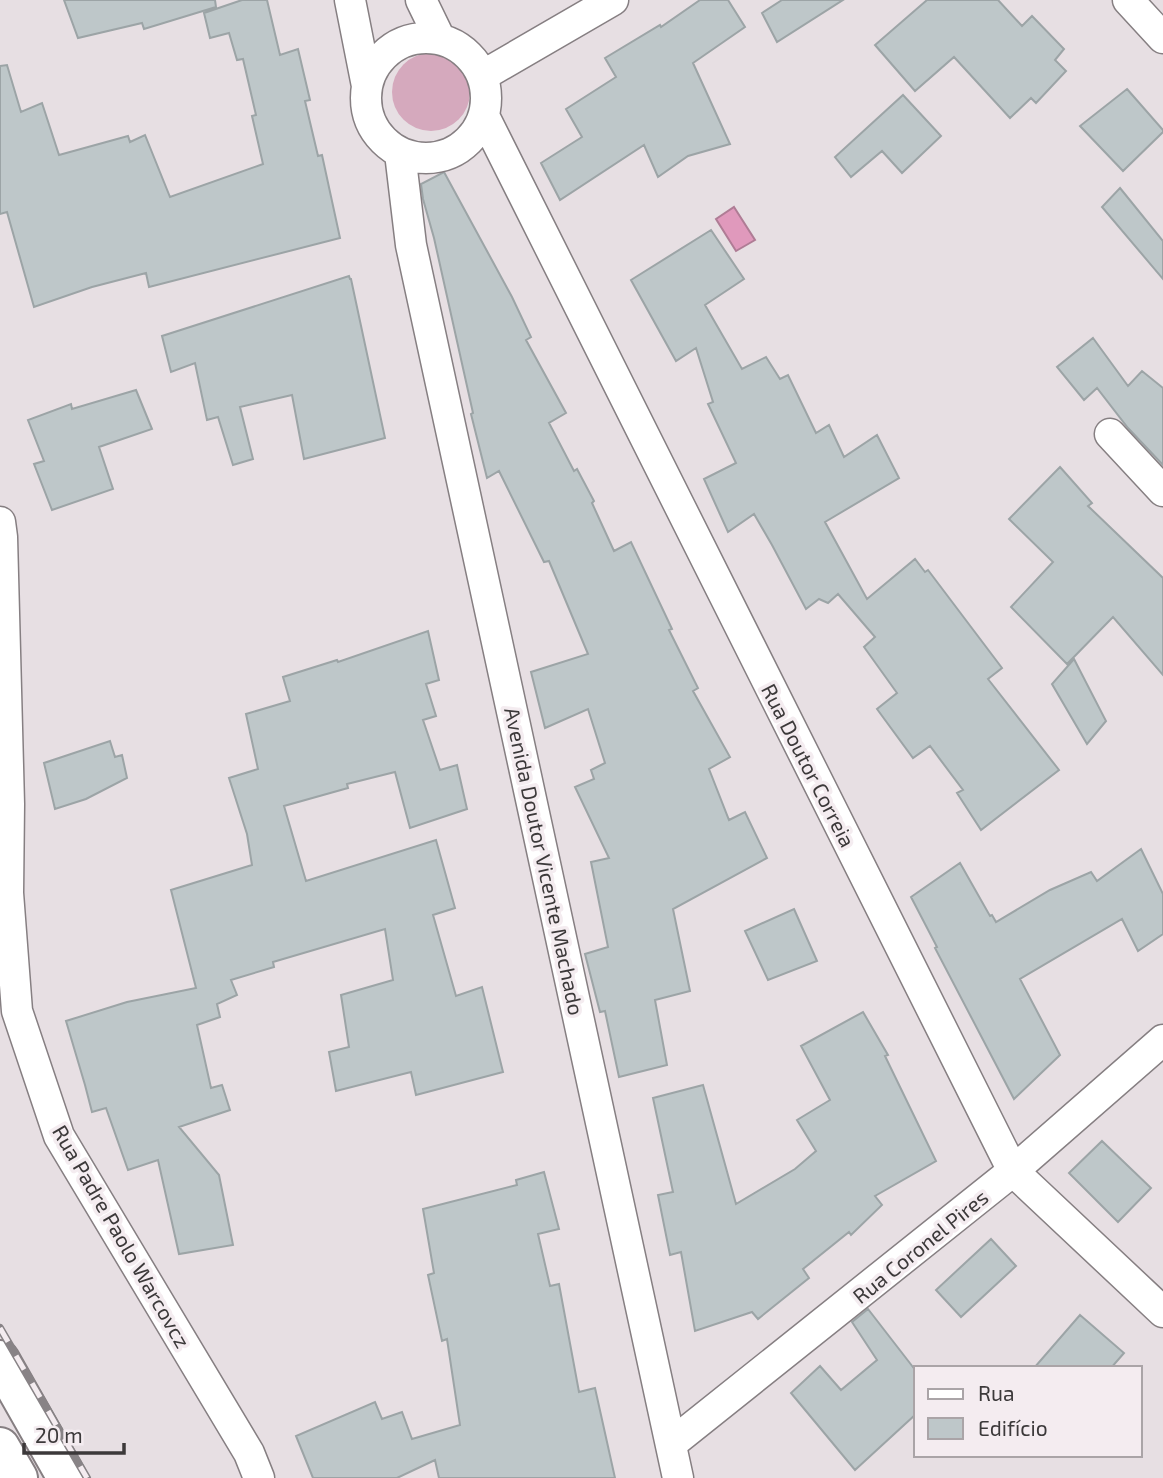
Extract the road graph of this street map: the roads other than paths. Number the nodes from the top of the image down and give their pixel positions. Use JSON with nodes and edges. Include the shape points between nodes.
{"nodes":[{"id":1,"x":350,"y":0,"type":"edge"},
{"id":2,"x":421,"y":0,"type":"edge"},
{"id":3,"x":613,"y":0,"type":"edge"},
{"id":4,"x":1128,"y":0,"type":"edge"},
{"id":5,"x":1163,"y":38,"type":"edge"},
{"id":6,"x":440,"y":39,"type":"junction"},
{"id":7,"x":482,"y":76,"type":"junction"},
{"id":8,"x":367,"y":86,"type":"junction"},
{"id":9,"x":484,"y":116,"type":"junction"},
{"id":10,"x":459,"y":148,"type":"junction"},
{"id":11,"x":411,"y":156,"type":"junction"},
{"id":12,"x":513,"y":175,"type":"junction"},
{"id":13,"x":1110,"y":434,"type":"dead end"},
{"id":14,"x":1163,"y":491,"type":"edge"},
{"id":15,"x":0,"y":522,"type":"edge"},
{"id":16,"x":1163,"y":1040,"type":"edge"},
{"id":17,"x":1013,"y":1171,"type":"junction"},
{"id":18,"x":1163,"y":1312,"type":"edge"},
{"id":19,"x":0,"y":1360,"type":"edge"},
{"id":20,"x":671,"y":1444,"type":"junction"},
{"id":21,"x":0,"y":1447,"type":"edge"},
{"id":22,"x":18,"y":1478,"type":"edge"},
{"id":23,"x":67,"y":1478,"type":"edge"},
{"id":24,"x":258,"y":1478,"type":"edge"},
{"id":25,"x":678,"y":1478,"type":"edge"}],
"edges":[{"from":1,"to":8,"type":"street"},
{"from":2,"to":6,"type":"street"},
{"from":3,"to":7,"type":"street"},
{"from":4,"to":5,"type":"street"},
{"from":6,"to":7,"type":"street","via":[[472,59]]},
{"from":6,"to":8,"type":"street","via":[[402,42],[380,60]]},
{"from":7,"to":9,"type":"street"},
{"from":8,"to":11,"type":"street","via":[[366,106],[372,125],[384,142]]},
{"from":9,"to":10,"type":"street"},
{"from":9,"to":12,"type":"street","name":"Rua Doutor Correia"},
{"from":10,"to":11,"type":"street","via":[[441,157]]},
{"from":10,"to":12,"type":"street"},
{"from":11,"to":20,"type":"street","name":"Avenida Doutor Vicente Machado","via":[[417,211],[411,245]]},
{"from":12,"to":17,"type":"street","name":"Rua Doutor Correia"},
{"from":13,"to":14,"type":"street"},
{"from":15,"to":24,"type":"street","name":"Rua Padre Paolo Warcovcz","via":[[8,893],[17,1011],[59,1136],[249,1453]]},
{"from":16,"to":17,"type":"street","name":"Rua Coronel Pires"},
{"from":17,"to":18,"type":"street","name":"Rua Doutor Correia"},
{"from":17,"to":20,"type":"street","name":"Rua Coronel Pires"},
{"from":19,"to":23,"type":"main road"},
{"from":20,"to":25,"type":"street","name":"Avenida Doutor Vicente Machado"},
{"from":21,"to":22,"type":"main road"}]}
